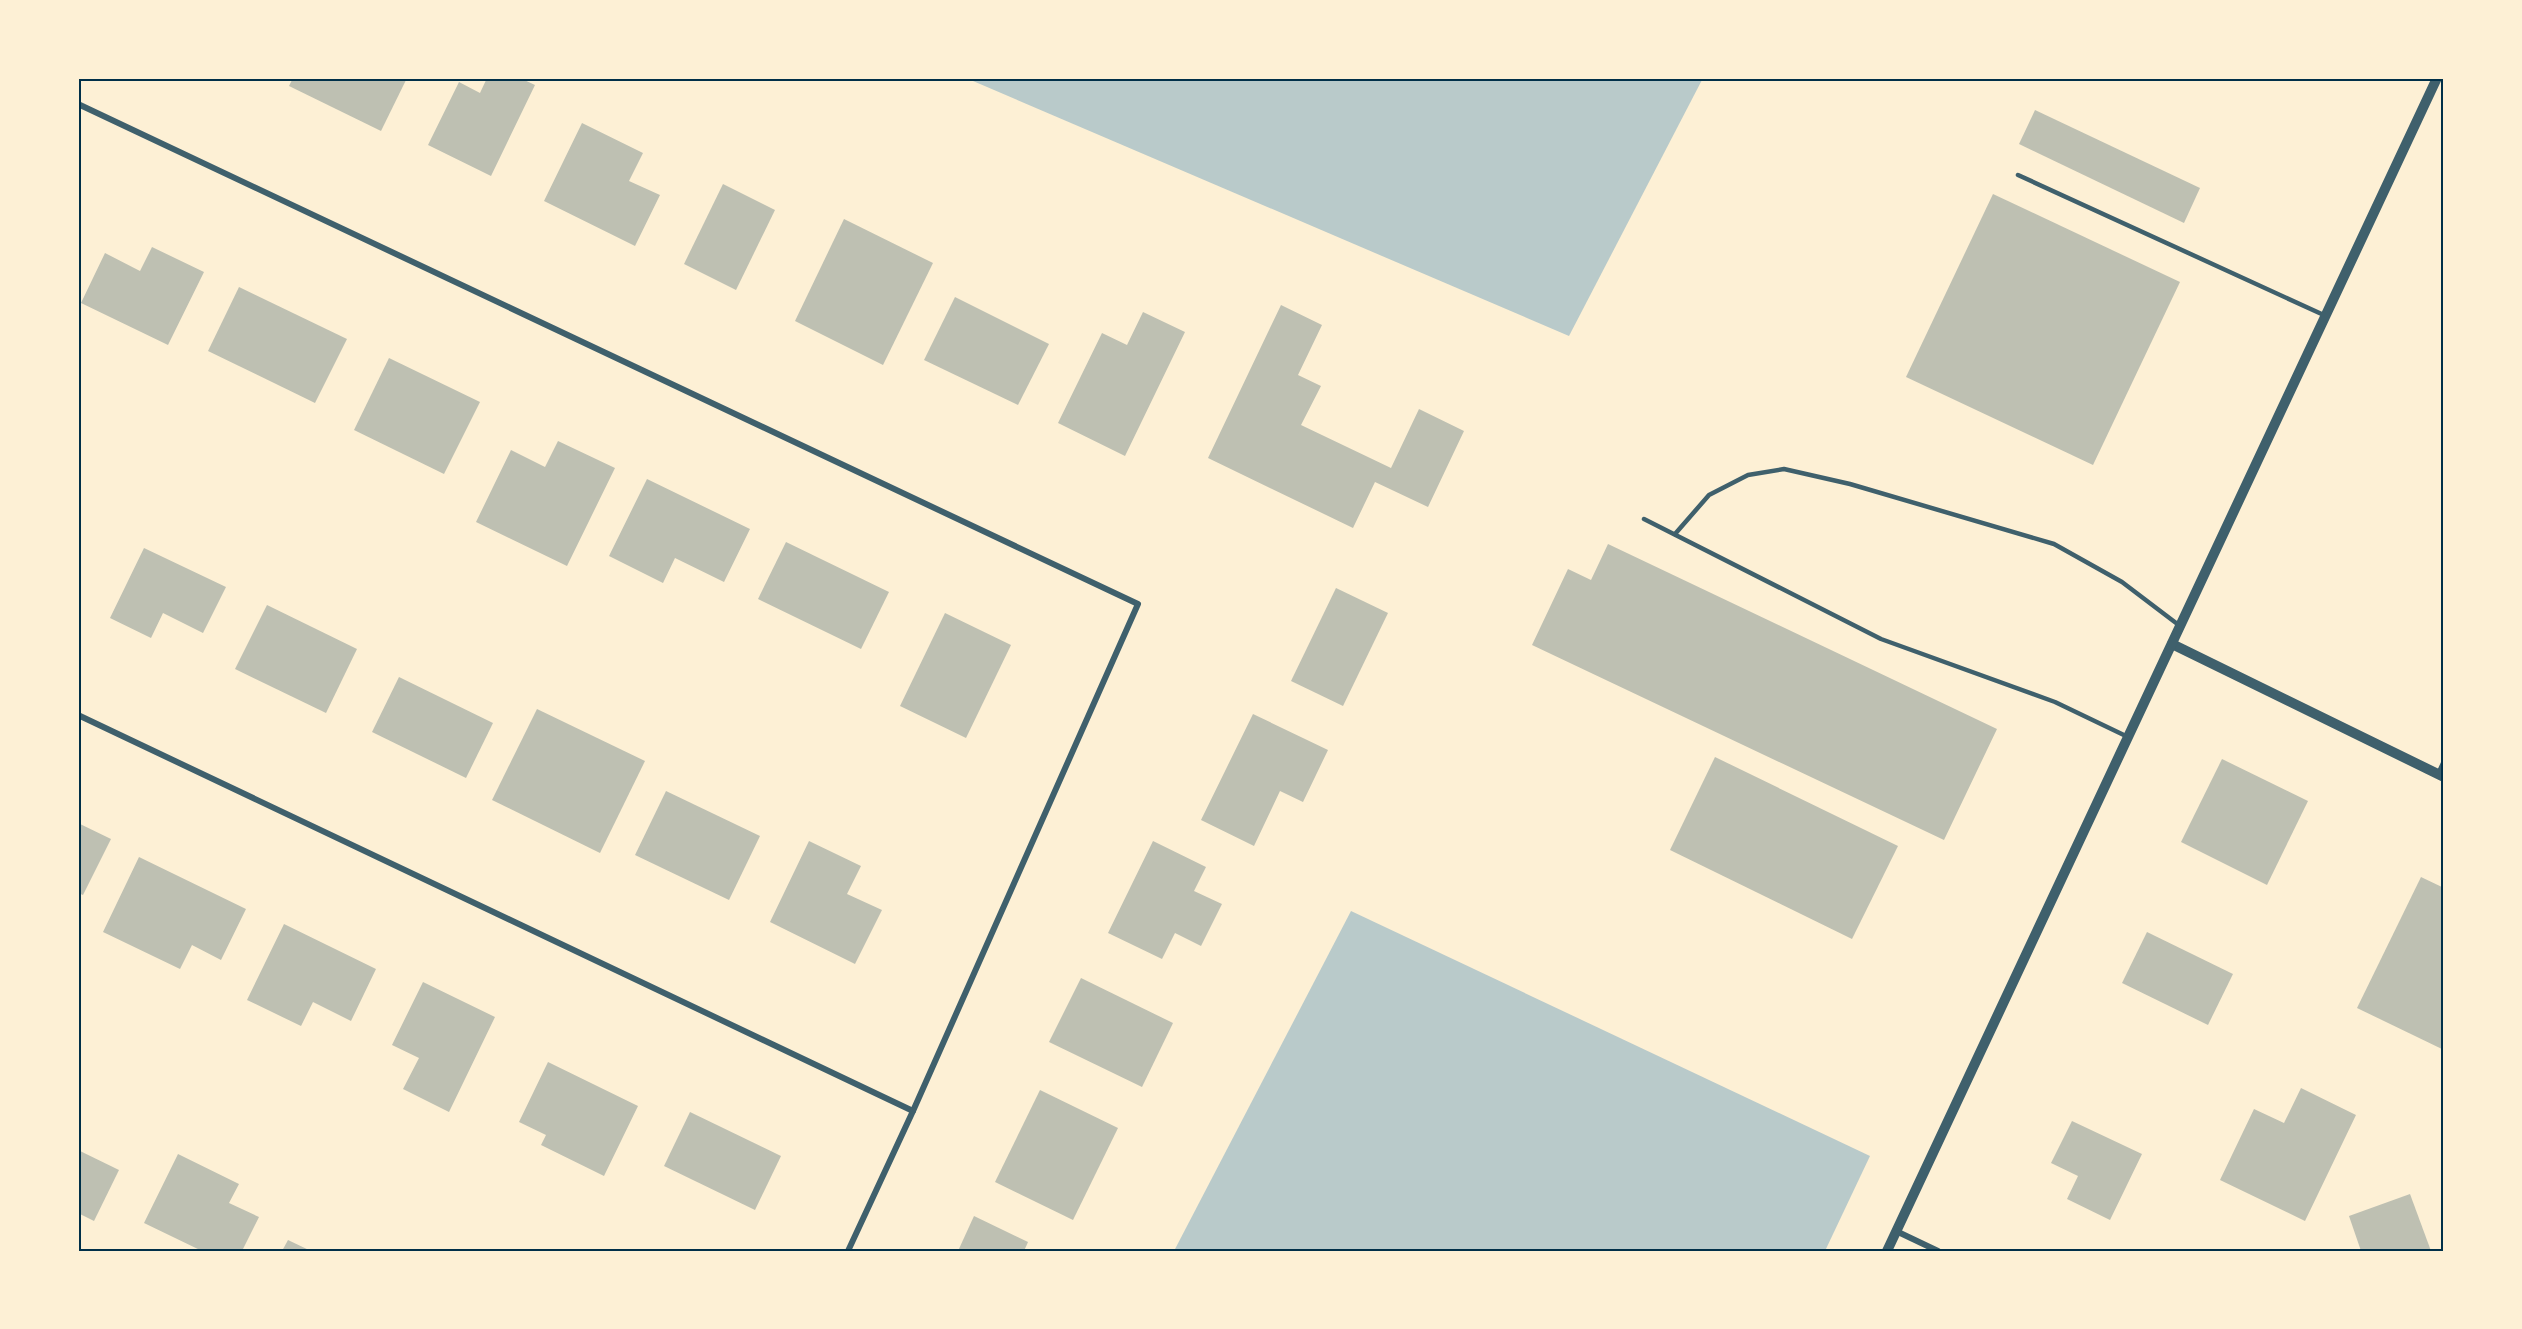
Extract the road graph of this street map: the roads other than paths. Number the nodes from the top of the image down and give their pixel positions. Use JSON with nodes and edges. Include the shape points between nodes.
{"nodes":[{"id":1,"x":2437,"y":78,"type":"edge"},
{"id":2,"x":78,"y":104,"type":"edge"},
{"id":3,"x":2018,"y":175,"type":"dead end"},
{"id":4,"x":2326,"y":316,"type":"junction"},
{"id":5,"x":1644,"y":519,"type":"dead end"},
{"id":6,"x":1675,"y":534,"type":"junction"},
{"id":7,"x":2180,"y":626,"type":"junction"},
{"id":8,"x":2172,"y":644,"type":"junction"},
{"id":9,"x":78,"y":715,"type":"edge"},
{"id":10,"x":2128,"y":737,"type":"junction"},
{"id":11,"x":2444,"y":761,"type":"edge"},
{"id":12,"x":2441,"y":775,"type":"edge"},
{"id":13,"x":913,"y":1111,"type":"junction"},
{"id":14,"x":1896,"y":1231,"type":"junction"},
{"id":15,"x":848,"y":1251,"type":"edge"},
{"id":16,"x":1887,"y":1251,"type":"edge"},
{"id":17,"x":1938,"y":1251,"type":"edge"}],
"edges":[{"from":1,"to":4,"type":"street"},
{"from":2,"to":13,"type":"street","via":[[1138,604]]},
{"from":3,"to":4,"type":"lane"},
{"from":4,"to":7,"type":"street"},
{"from":5,"to":6,"type":"lane"},
{"from":6,"to":7,"type":"lane","via":[[1709,495],[1748,475],[1784,469],[1850,484],[2054,544],[2122,582]]},
{"from":6,"to":10,"type":"lane","via":[[1881,639],[2055,702]]},
{"from":7,"to":8,"type":"street"},
{"from":8,"to":10,"type":"street"},
{"from":8,"to":12,"type":"street"},
{"from":9,"to":13,"type":"street"},
{"from":10,"to":14,"type":"street"},
{"from":11,"to":12,"type":"lane"},
{"from":13,"to":15,"type":"street"},
{"from":14,"to":16,"type":"street"},
{"from":14,"to":17,"type":"street"}]}
